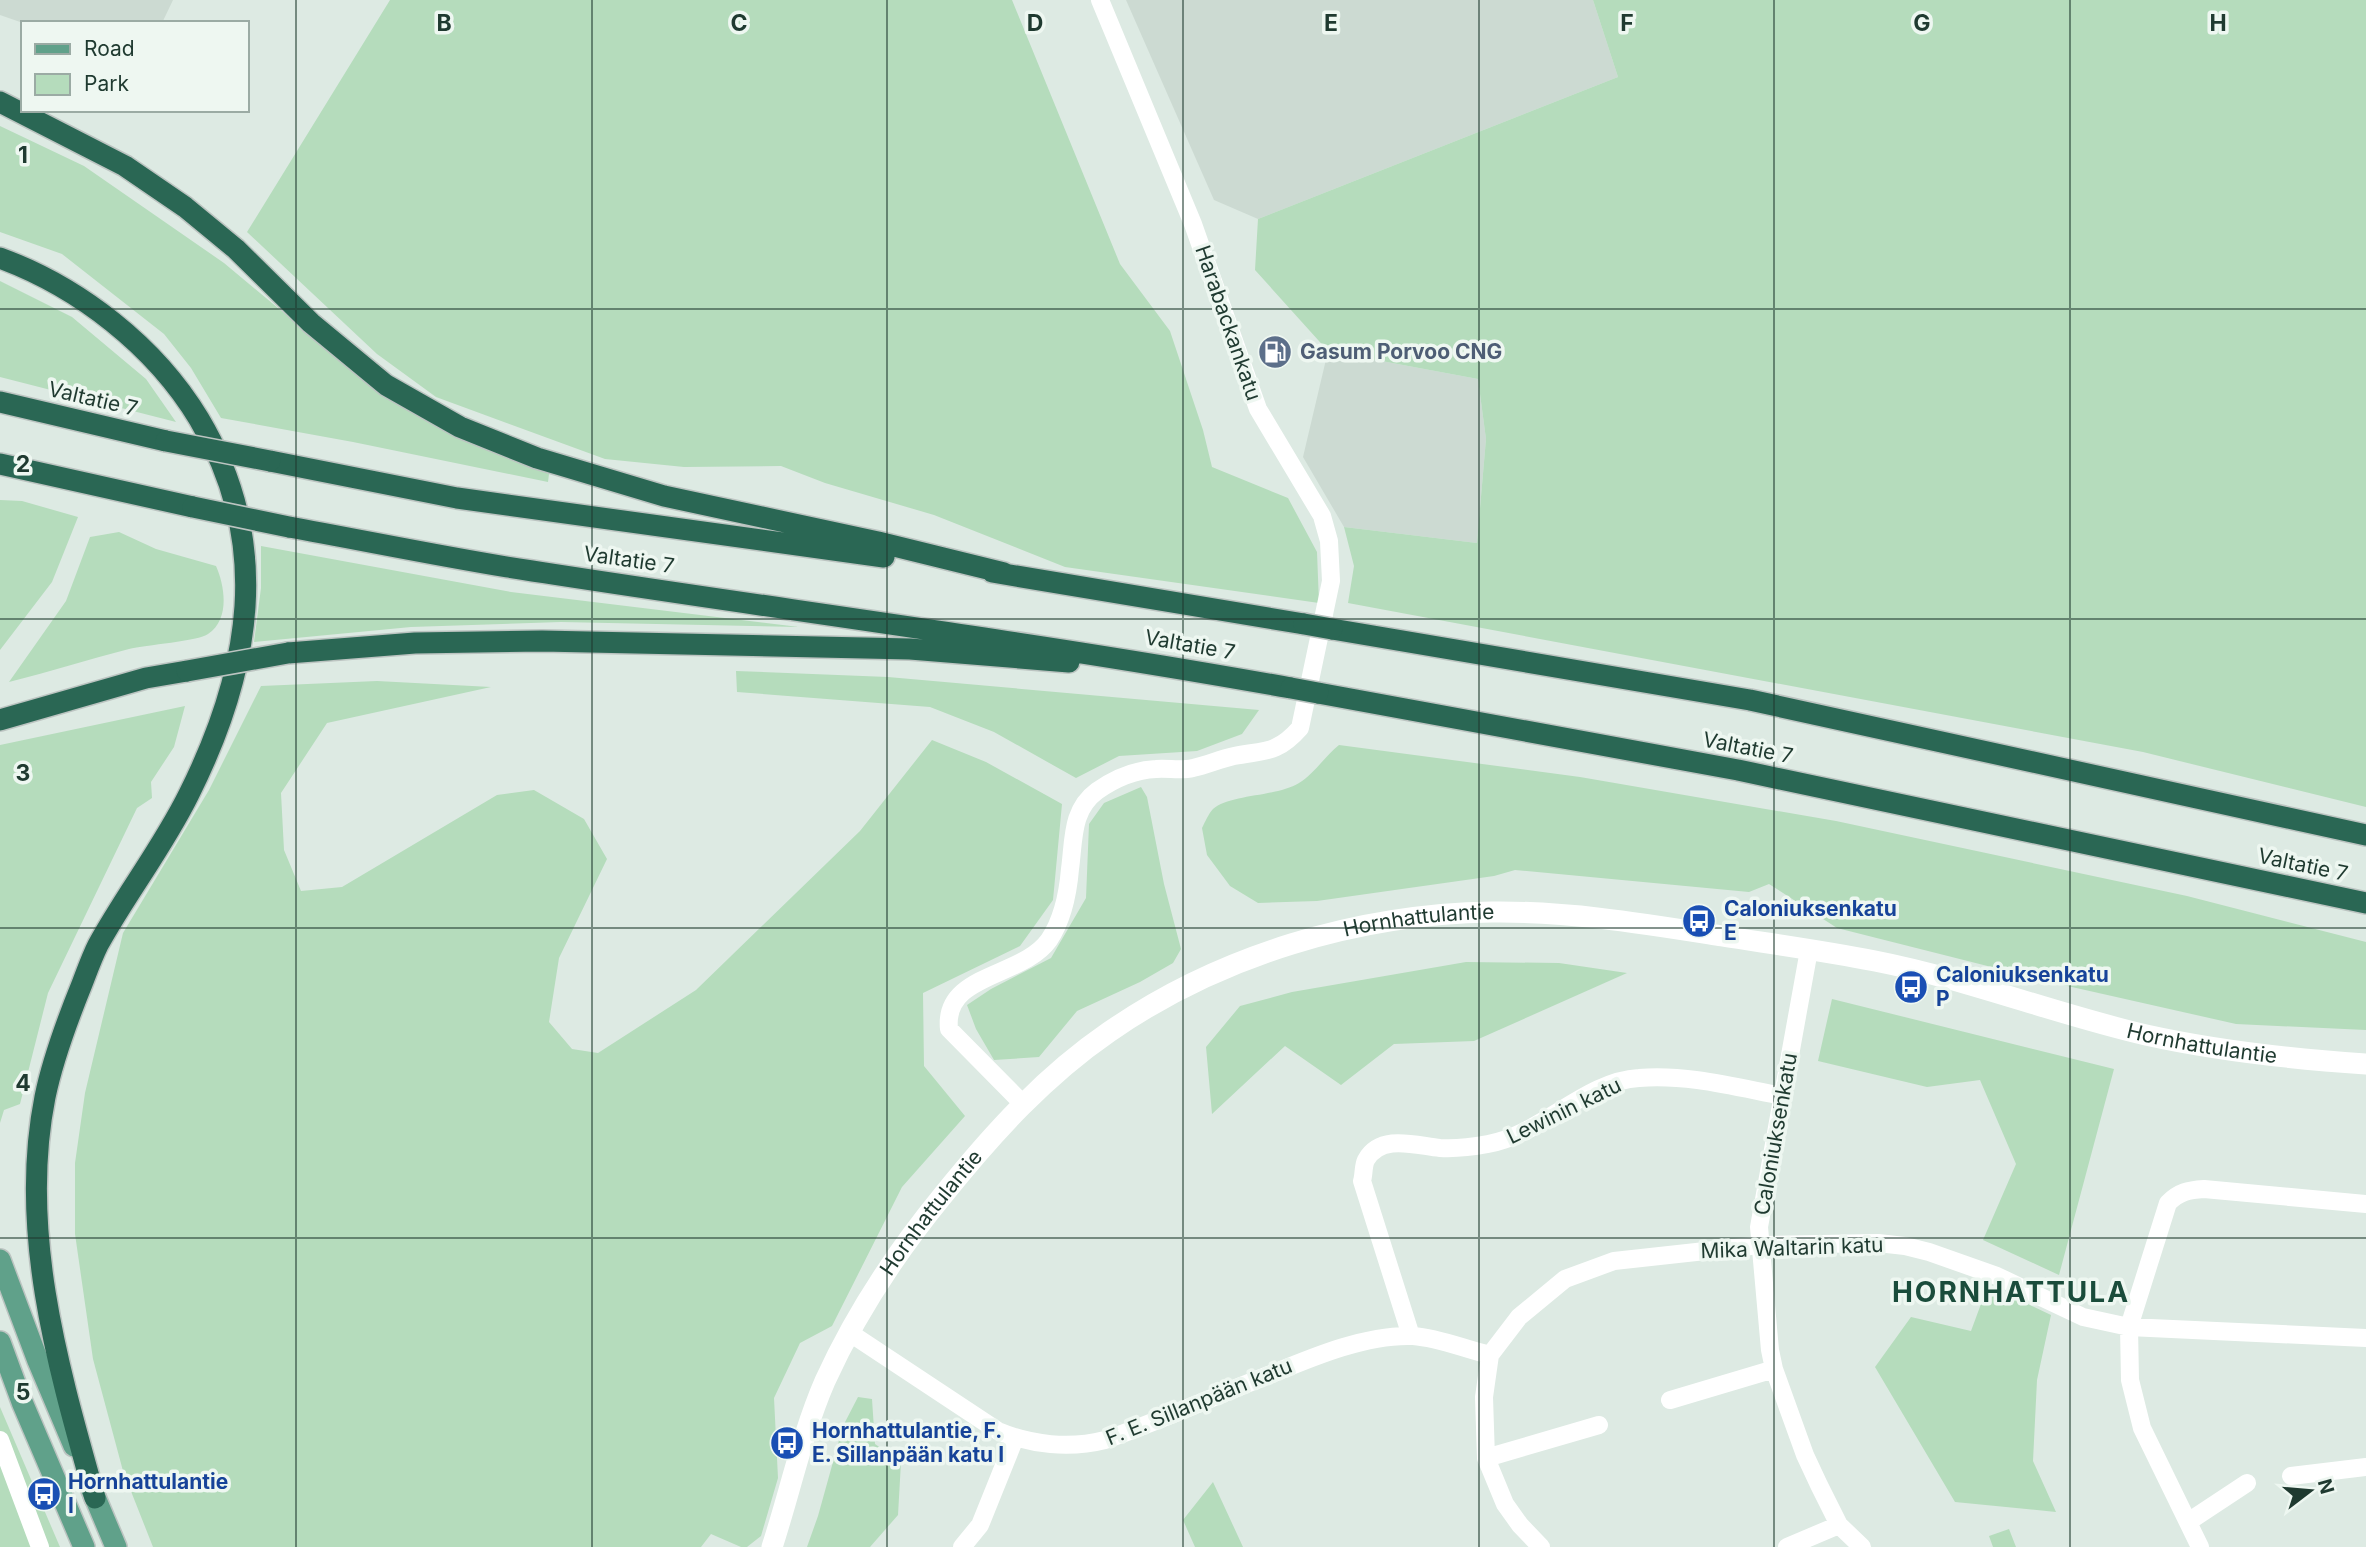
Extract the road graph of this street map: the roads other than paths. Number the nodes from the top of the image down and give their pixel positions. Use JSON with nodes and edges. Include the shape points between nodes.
{"nodes":[{"id":1,"x":1100,"y":0,"type":"edge"},
{"id":2,"x":0,"y":102,"type":"edge"},
{"id":3,"x":0,"y":258,"type":"edge"},
{"id":4,"x":0,"y":402,"type":"edge"},
{"id":5,"x":0,"y":464,"type":"edge"},
{"id":6,"x":1004,"y":573,"type":"junction"},
{"id":7,"x":1158,"y":664,"type":"junction"},
{"id":8,"x":0,"y":720,"type":"edge"},
{"id":9,"x":2366,"y":835,"type":"edge"},
{"id":10,"x":2366,"y":904,"type":"edge"},
{"id":11,"x":1809,"y":950,"type":"junction"},
{"id":12,"x":2366,"y":1064,"type":"edge"},
{"id":13,"x":1782,"y":1096,"type":"junction"},
{"id":14,"x":1023,"y":1104,"type":"junction"},
{"id":15,"x":2366,"y":1204,"type":"edge"},
{"id":16,"x":1760,"y":1245,"type":"junction"},
{"id":17,"x":0,"y":1260,"type":"edge"},
{"id":18,"x":2129,"y":1327,"type":"junction"},
{"id":19,"x":850,"y":1333,"type":"junction"},
{"id":20,"x":1411,"y":1336,"type":"junction"},
{"id":21,"x":2366,"y":1338,"type":"edge"},
{"id":22,"x":0,"y":1342,"type":"edge"},
{"id":23,"x":1490,"y":1355,"type":"junction"},
{"id":24,"x":1774,"y":1369,"type":"junction"},
{"id":25,"x":1670,"y":1400,"type":"dead end"},
{"id":26,"x":1599,"y":1424,"type":"dead end"},
{"id":27,"x":1015,"y":1438,"type":"junction"},
{"id":28,"x":0,"y":1440,"type":"edge"},
{"id":29,"x":1486,"y":1458,"type":"junction"},
{"id":30,"x":2366,"y":1467,"type":"edge"},
{"id":31,"x":2291,"y":1476,"type":"dead end"},
{"id":32,"x":2247,"y":1483,"type":"dead end"},
{"id":33,"x":95,"y":1498,"type":"junction"},
{"id":34,"x":2188,"y":1522,"type":"junction"},
{"id":35,"x":1839,"y":1525,"type":"junction"},
{"id":36,"x":970,"y":1544,"type":"edge"},
{"id":37,"x":40,"y":1547,"type":"edge"},
{"id":38,"x":84,"y":1547,"type":"edge"},
{"id":39,"x":116,"y":1547,"type":"edge"},
{"id":40,"x":772,"y":1547,"type":"edge"},
{"id":41,"x":1541,"y":1547,"type":"edge"},
{"id":42,"x":1787,"y":1547,"type":"edge"},
{"id":43,"x":1862,"y":1547,"type":"edge"},
{"id":44,"x":2200,"y":1547,"type":"edge"}],
"edges":[{"from":1,"to":14,"type":"street","name":"Harabackankatu","via":[[1193,224],[1258,410],[1322,516],[1329,541],[1331,581],[1300,728],[1288,741],[1261,753],[1216,759],[1194,768],[1122,776],[1096,792],[1076,821],[1065,903],[1049,940],[1035,955],[958,995],[950,1007],[949,1029]]},
{"from":2,"to":6,"type":"highway","via":[[125,166],[185,207],[386,385],[460,427],[537,458],[664,496]]},
{"from":3,"to":33,"type":"highway","via":[[60,286],[101,314],[168,375],[213,444],[232,487],[243,535],[245,622],[235,676],[217,730],[188,796],[97,948],[61,1034],[45,1099],[36,1171],[40,1256],[62,1379]]},
{"from":4,"to":6,"type":"highway","name":"Valtatie 7","bridge":true,"via":[[166,441],[457,498]]},
{"from":5,"to":7,"type":"highway","name":"Valtatie 7","bridge":true,"via":[[289,527],[506,566]]},
{"from":6,"to":9,"type":"highway","name":"Valtatie 7","bridge":true,"via":[[1750,700]]},
{"from":7,"to":8,"type":"highway","bridge":true,"via":[[1048,662],[910,649],[542,641],[415,643],[288,653],[146,678]]},
{"from":7,"to":10,"type":"highway","name":"Valtatie 7","bridge":true,"via":[[1738,770]]},
{"from":11,"to":12,"type":"street","name":"Hornhattulantie","via":[[1890,964],[2206,1047]]},
{"from":11,"to":13,"type":"street","name":"Caloniuksenkatu"},
{"from":11,"to":14,"type":"street","name":"Hornhattulantie","via":[[1556,914],[1492,912],[1367,924],[1296,943],[1192,982],[1106,1034]]},
{"from":13,"to":16,"type":"street","name":"Caloniuksenkatu","via":[[1759,1227]]},
{"from":13,"to":20,"type":"street","name":"Lewinin katu","via":[[1689,1078],[1637,1077],[1605,1087],[1511,1138],[1454,1149],[1386,1144],[1374,1151],[1366,1161],[1363,1181]]},
{"from":14,"to":19,"type":"street","name":"Hornhattulantie","via":[[919,1225]]},
{"from":15,"to":18,"type":"street","via":[[2204,1189],[2176,1195],[2168,1203]]},
{"from":16,"to":18,"type":"street","name":"Mika Waltarin katu","via":[[1852,1242],[1905,1246],[1997,1276],[2083,1317]]},
{"from":16,"to":23,"type":"street","name":"Mika Waltarin katu","via":[[1614,1261],[1566,1279],[1519,1317]]},
{"from":16,"to":24,"type":"street","name":"Caloniuksenkatu"},
{"from":17,"to":33,"type":"main road"},
{"from":18,"to":21,"type":"street","name":"Mika Waltarin katu"},
{"from":18,"to":34,"type":"street","via":[[2135,1408]]},
{"from":19,"to":27,"type":"street","name":"F. E. Sillanpään katu"},
{"from":19,"to":40,"type":"street","name":"Hornhattulantie","via":[[825,1382]]},
{"from":20,"to":23,"type":"street","name":"F. E. Sillanpään katu"},
{"from":20,"to":27,"type":"street","name":"F. E. Sillanpään katu","via":[[1351,1345],[1098,1442],[1072,1446]]},
{"from":22,"to":38,"type":"main road"},
{"from":23,"to":29,"type":"street","name":"Mika Waltarin katu","via":[[1484,1397]]},
{"from":24,"to":25,"type":"street"},
{"from":24,"to":35,"type":"street","name":"Caloniuksenkatu","via":[[1805,1455]]},
{"from":26,"to":29,"type":"street"},
{"from":27,"to":36,"type":"street"},
{"from":28,"to":37,"type":"street"},
{"from":29,"to":41,"type":"street","name":"Mika Waltarin katu","via":[[1505,1504]]},
{"from":30,"to":31,"type":"street"},
{"from":32,"to":34,"type":"street"},
{"from":33,"to":39,"type":"main road"},
{"from":34,"to":44,"type":"street"},
{"from":35,"to":42,"type":"street"},
{"from":35,"to":43,"type":"street","name":"Caloniuksenkatu"}]}
